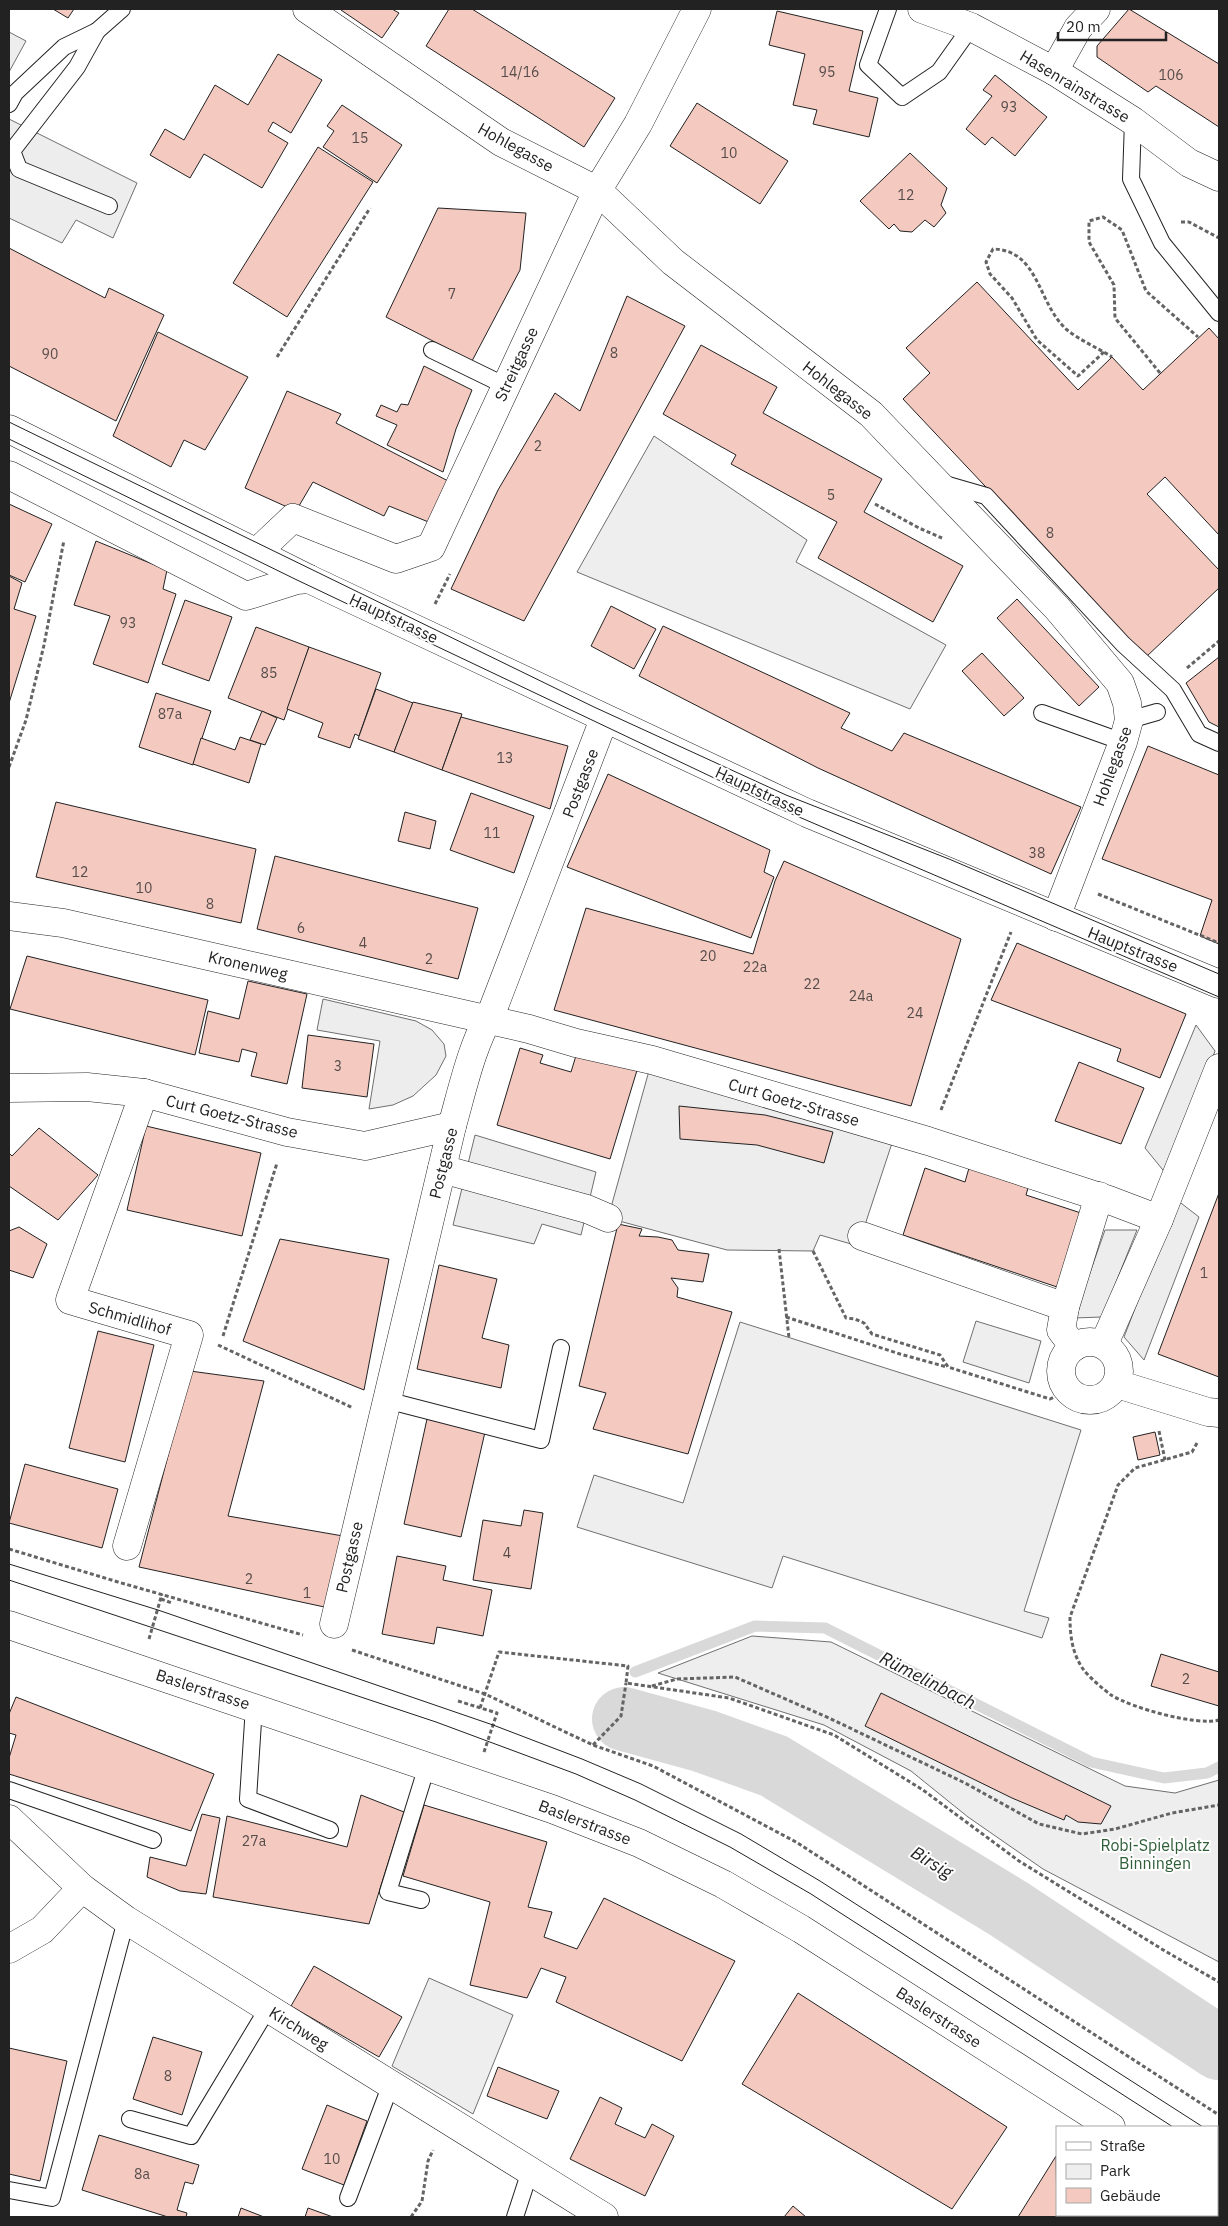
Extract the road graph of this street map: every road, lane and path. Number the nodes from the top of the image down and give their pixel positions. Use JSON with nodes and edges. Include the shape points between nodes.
{"nodes":[{"id":1,"x":122,"y":9,"type":"edge"},
{"id":2,"x":307,"y":9,"type":"edge"},
{"id":3,"x":698,"y":9,"type":"edge"},
{"id":4,"x":888,"y":9,"type":"edge"},
{"id":5,"x":922,"y":9,"type":"edge"},
{"id":6,"x":1096,"y":9,"type":"edge"},
{"id":7,"x":971,"y":27,"type":"junction"},
{"id":8,"x":97,"y":31,"type":"junction"},
{"id":9,"x":1054,"y":71,"type":"junction"},
{"id":10,"x":9,"y":104,"type":"edge"},
{"id":11,"x":1133,"y":121,"type":"junction"},
{"id":12,"x":11,"y":150,"type":"edge"},
{"id":13,"x":1219,"y":177,"type":"edge"},
{"id":14,"x":598,"y":191,"type":"junction"},
{"id":15,"x":109,"y":206,"type":"dead end"},
{"id":16,"x":370,"y":208,"type":"dead end"},
{"id":17,"x":1219,"y":313,"type":"edge"},
{"id":18,"x":1198,"y":337,"type":"dead end"},
{"id":19,"x":432,"y":350,"type":"dead end"},
{"id":20,"x":1104,"y":352,"type":"junction"},
{"id":21,"x":277,"y":357,"type":"dead end"},
{"id":22,"x":1112,"y":357,"type":"dead end"},
{"id":23,"x":1160,"y":373,"type":"dead end"},
{"id":24,"x":506,"y":386,"type":"junction"},
{"id":25,"x":9,"y":429,"type":"edge"},
{"id":26,"x":9,"y":475,"type":"edge"},
{"id":27,"x":936,"y":482,"type":"junction"},
{"id":28,"x":70,"y":505,"type":"junction"},
{"id":29,"x":257,"y":552,"type":"junction"},
{"id":30,"x":309,"y":578,"type":"junction"},
{"id":31,"x":1042,"y":712,"type":"dead end"},
{"id":32,"x":1157,"y":712,"type":"dead end"},
{"id":33,"x":604,"y":719,"type":"junction"},
{"id":34,"x":1126,"y":731,"type":"junction"},
{"id":35,"x":1219,"y":743,"type":"edge"},
{"id":36,"x":9,"y":767,"type":"edge"},
{"id":37,"x":1089,"y":890,"type":"dead end"},
{"id":38,"x":1023,"y":904,"type":"junction"},
{"id":39,"x":9,"y":916,"type":"edge"},
{"id":40,"x":1056,"y":917,"type":"junction"},
{"id":41,"x":1219,"y":943,"type":"edge"},
{"id":42,"x":1219,"y":984,"type":"edge"},
{"id":43,"x":487,"y":1020,"type":"junction"},
{"id":44,"x":1219,"y":1068,"type":"edge"},
{"id":45,"x":9,"y":1088,"type":"edge"},
{"id":46,"x":144,"y":1093,"type":"junction"},
{"id":47,"x":452,"y":1126,"type":"junction"},
{"id":48,"x":287,"y":1132,"type":"junction"},
{"id":49,"x":928,"y":1141,"type":"junction"},
{"id":50,"x":442,"y":1169,"type":"junction"},
{"id":51,"x":1099,"y":1196,"type":"junction"},
{"id":52,"x":597,"y":1213,"type":"dead end"},
{"id":53,"x":1159,"y":1219,"type":"junction"},
{"id":54,"x":862,"y":1236,"type":"dead end"},
{"id":55,"x":778,"y":1249,"type":"dead end"},
{"id":56,"x":813,"y":1251,"type":"dead end"},
{"id":57,"x":1064,"y":1307,"type":"junction"},
{"id":58,"x":786,"y":1317,"type":"junction"},
{"id":59,"x":189,"y":1335,"type":"junction"},
{"id":60,"x":789,"y":1338,"type":"dead end"},
{"id":61,"x":1104,"y":1344,"type":"junction"},
{"id":62,"x":220,"y":1346,"type":"junction"},
{"id":63,"x":1074,"y":1347,"type":"junction"},
{"id":64,"x":561,"y":1348,"type":"dead end"},
{"id":65,"x":948,"y":1367,"type":"junction"},
{"id":66,"x":1117,"y":1384,"type":"junction"},
{"id":67,"x":1068,"y":1391,"type":"junction"},
{"id":68,"x":383,"y":1410,"type":"junction"},
{"id":69,"x":1214,"y":1412,"type":"edge"},
{"id":70,"x":1158,"y":1428,"type":"dead end"},
{"id":71,"x":1164,"y":1460,"type":"junction"},
{"id":72,"x":127,"y":1546,"type":"dead end"},
{"id":73,"x":9,"y":1549,"type":"edge"},
{"id":74,"x":162,"y":1594,"type":"junction"},
{"id":75,"x":161,"y":1599,"type":"junction"},
{"id":76,"x":172,"y":1603,"type":"dead end"},
{"id":77,"x":334,"y":1624,"type":"dead end"},
{"id":78,"x":9,"y":1625,"type":"edge"},
{"id":79,"x":309,"y":1637,"type":"dead end"},
{"id":80,"x":157,"y":1642,"type":"dead end"},
{"id":81,"x":346,"y":1648,"type":"dead end"},
{"id":82,"x":626,"y":1683,"type":"junction"},
{"id":83,"x":650,"y":1686,"type":"junction"},
{"id":84,"x":485,"y":1694,"type":"junction"},
{"id":85,"x":458,"y":1701,"type":"dead end"},
{"id":86,"x":254,"y":1706,"type":"junction"},
{"id":87,"x":480,"y":1708,"type":"junction"},
{"id":88,"x":1219,"y":1720,"type":"edge"},
{"id":89,"x":593,"y":1745,"type":"junction"},
{"id":90,"x":477,"y":1750,"type":"dead end"},
{"id":91,"x":427,"y":1766,"type":"junction"},
{"id":92,"x":9,"y":1790,"type":"edge"},
{"id":93,"x":1219,"y":1805,"type":"edge"},
{"id":94,"x":9,"y":1819,"type":"edge"},
{"id":95,"x":330,"y":1830,"type":"dead end"},
{"id":96,"x":153,"y":1840,"type":"dead end"},
{"id":97,"x":82,"y":1888,"type":"junction"},
{"id":98,"x":421,"y":1900,"type":"dead end"},
{"id":99,"x":126,"y":1920,"type":"junction"},
{"id":100,"x":9,"y":1949,"type":"edge"},
{"id":101,"x":1219,"y":1982,"type":"edge"},
{"id":102,"x":268,"y":2008,"type":"junction"},
{"id":103,"x":390,"y":2084,"type":"junction"},
{"id":104,"x":1219,"y":2115,"type":"edge"},
{"id":105,"x":130,"y":2119,"type":"dead end"},
{"id":106,"x":447,"y":2120,"type":"junction"},
{"id":107,"x":1109,"y":2126,"type":"edge"},
{"id":108,"x":530,"y":2171,"type":"junction"},
{"id":109,"x":9,"y":2190,"type":"edge"},
{"id":110,"x":348,"y":2198,"type":"dead end"},
{"id":111,"x":411,"y":2217,"type":"edge"},
{"id":112,"x":515,"y":2217,"type":"edge"},
{"id":113,"x":604,"y":2217,"type":"edge"}],
"edges":[{"from":1,"to":8,"type":"lane"},
{"from":2,"to":14,"type":"street","name":"Hohlegasse","via":[[501,142]]},
{"from":3,"to":14,"type":"street","name":"Streitgasse","via":[[638,124]]},
{"from":4,"to":7,"type":"lane","via":[[868,65],[902,97],[939,72]]},
{"from":5,"to":7,"type":"street","name":"Hasenrainstrasse"},
{"from":6,"to":9,"type":"street","via":[[1078,28]]},
{"from":7,"to":9,"type":"street","name":"Hasenrainstrasse"},
{"from":8,"to":10,"type":"lane","via":[[64,47],[15,93]]},
{"from":8,"to":12,"type":"lane","via":[[77,67]]},
{"from":9,"to":11,"type":"street","name":"Hasenrainstrasse"},
{"from":11,"to":13,"type":"street","name":"Hasenrainstrasse","via":[[1189,163]]},
{"from":11,"to":17,"type":"lane","via":[[1131,178],[1162,243]]},
{"from":12,"to":15,"type":"lane","via":[[19,169]]},
{"from":14,"to":24,"type":"street","name":"Streitgasse"},
{"from":14,"to":27,"type":"street","name":"Hohlegasse","via":[[672,262],[871,414]]},
{"from":16,"to":21,"type":"path"},
{"from":18,"to":23,"type":"path","via":[[1146,291],[1122,230],[1103,218],[1089,221],[1089,242],[1114,285],[1114,318]]},
{"from":19,"to":24,"type":"lane"},
{"from":20,"to":20,"type":"path","via":[[1066,329],[1044,298],[1027,262],[1004,249],[993,249],[986,262],[990,274],[1012,298],[1037,340],[1078,376]]},
{"from":20,"to":22,"type":"path"},
{"from":24,"to":29,"type":"street","name":"Streitgasse","via":[[431,547],[396,559],[294,518]]},
{"from":25,"to":29,"type":"street","name":"Hauptstrasse"},
{"from":26,"to":28,"type":"street"},
{"from":27,"to":34,"type":"street","name":"Hohlegasse","via":[[1050,601],[1120,683],[1127,703]]},
{"from":27,"to":35,"type":"lane","via":[[986,496],[1123,644],[1173,690],[1199,734]]},
{"from":28,"to":30,"type":"street","via":[[246,596]]},
{"from":28,"to":36,"type":"path","via":[[37,673],[26,720]]},
{"from":29,"to":30,"type":"street","name":"Hauptstrasse"},
{"from":30,"to":33,"type":"street","name":"Hauptstrasse"},
{"from":31,"to":34,"type":"lane"},
{"from":32,"to":34,"type":"lane"},
{"from":33,"to":38,"type":"street","name":"Hauptstrasse","via":[[807,813]]},
{"from":33,"to":43,"type":"street","name":"Postgasse"},
{"from":34,"to":40,"type":"street","name":"Hohlegasse"},
{"from":37,"to":41,"type":"path"},
{"from":38,"to":40,"type":"street","name":"Hauptstrasse"},
{"from":38,"to":49,"type":"path"},
{"from":39,"to":43,"type":"street","name":"Kronenweg","via":[[63,923]]},
{"from":40,"to":42,"type":"street","name":"Hauptstrasse"},
{"from":43,"to":47,"type":"street","name":"Postgasse","via":[[472,1057]]},
{"from":43,"to":49,"type":"street","name":"Curt Goetz-Strasse","via":[[652,1060]]},
{"from":44,"to":53,"type":"street"},
{"from":45,"to":46,"type":"street","name":"Curt Goetz-Strasse","via":[[87,1086]]},
{"from":46,"to":48,"type":"street","name":"Curt Goetz-Strasse"},
{"from":46,"to":59,"type":"street","name":"Schmidlihof","via":[[70,1300]]},
{"from":47,"to":48,"type":"street","name":"Curt Goetz-Strasse","via":[[365,1146]]},
{"from":47,"to":50,"type":"street","name":"Postgasse"},
{"from":48,"to":62,"type":"path"},
{"from":49,"to":51,"type":"street","name":"Curt Goetz-Strasse"},
{"from":50,"to":52,"type":"street"},
{"from":50,"to":68,"type":"street","name":"Postgasse"},
{"from":51,"to":53,"type":"street","name":"Curt Goetz-Strasse"},
{"from":51,"to":57,"type":"street"},
{"from":53,"to":61,"type":"street"},
{"from":54,"to":57,"type":"street"},
{"from":55,"to":58,"type":"path"},
{"from":56,"to":65,"type":"path","via":[[846,1318],[864,1323],[872,1334],[940,1355]]},
{"from":57,"to":63,"type":"street","via":[[1061,1330]]},
{"from":58,"to":60,"type":"path"},
{"from":58,"to":65,"type":"path"},
{"from":59,"to":62,"type":"path"},
{"from":59,"to":72,"type":"street","name":"Schmidlihof"},
{"from":61,"to":63,"type":"street","via":[[1088,1342]]},
{"from":61,"to":66,"type":"street","via":[[1115,1354],[1120,1369]]},
{"from":62,"to":68,"type":"path"},
{"from":63,"to":67,"type":"street","via":[[1065,1356],[1061,1367],[1062,1380]]},
{"from":64,"to":68,"type":"lane","via":[[541,1440]]},
{"from":65,"to":67,"type":"path","via":[[1050,1399]]},
{"from":66,"to":67,"type":"street","via":[[1106,1397],[1090,1401],[1077,1398]]},
{"from":66,"to":69,"type":"street"},
{"from":68,"to":77,"type":"street","name":"Postgasse"},
{"from":69,"to":71,"type":"path","via":[[1192,1452]]},
{"from":70,"to":71,"type":"path"},
{"from":71,"to":88,"type":"path","via":[[1135,1468],[1118,1485],[1070,1617],[1070,1640],[1083,1669],[1112,1695],[1166,1716],[1211,1722]]},
{"from":73,"to":74,"type":"path"},
{"from":74,"to":75,"type":"path"},
{"from":74,"to":79,"type":"path"},
{"from":75,"to":76,"type":"path"},
{"from":75,"to":80,"type":"path","via":[[148,1639]]},
{"from":78,"to":86,"type":"street","name":"Baslerstrasse"},
{"from":81,"to":84,"type":"path"},
{"from":82,"to":83,"type":"path"},
{"from":82,"to":84,"type":"path","via":[[628,1666],[499,1652]]},
{"from":82,"to":89,"type":"path","via":[[621,1716]]},
{"from":83,"to":93,"type":"path","via":[[677,1678],[735,1677],[965,1783],[1039,1824],[1082,1834]]},
{"from":83,"to":101,"type":"path","via":[[729,1698],[834,1735],[923,1790],[1019,1861]]},
{"from":84,"to":87,"type":"path"},
{"from":84,"to":89,"type":"path"},
{"from":85,"to":87,"type":"path"},
{"from":86,"to":91,"type":"street","name":"Baslerstrasse"},
{"from":86,"to":95,"type":"lane","via":[[248,1799]]},
{"from":87,"to":90,"type":"path","via":[[497,1713],[484,1753]]},
{"from":89,"to":104,"type":"path","via":[[653,1766],[796,1842]]},
{"from":91,"to":98,"type":"lane","via":[[388,1892]]},
{"from":91,"to":107,"type":"street","name":"Baslerstrasse","via":[[639,1843],[723,1884],[801,1929]]},
{"from":92,"to":96,"type":"lane"},
{"from":94,"to":97,"type":"street","name":"Kirchweg"},
{"from":97,"to":99,"type":"street","name":"Kirchweg"},
{"from":97,"to":100,"type":"street","via":[[42,1930]]},
{"from":99,"to":102,"type":"street","name":"Kirchweg"},
{"from":99,"to":109,"type":"lane","via":[[52,2198]]},
{"from":102,"to":103,"type":"street","name":"Kirchweg"},
{"from":102,"to":105,"type":"lane","via":[[191,2136]]},
{"from":103,"to":106,"type":"street","name":"Kirchweg"},
{"from":103,"to":110,"type":"lane"},
{"from":106,"to":108,"type":"street","name":"Kirchweg"},
{"from":106,"to":111,"type":"path","via":[[428,2161],[422,2201]]},
{"from":108,"to":112,"type":"lane"},
{"from":108,"to":113,"type":"street","name":"Kirchweg"}]}
